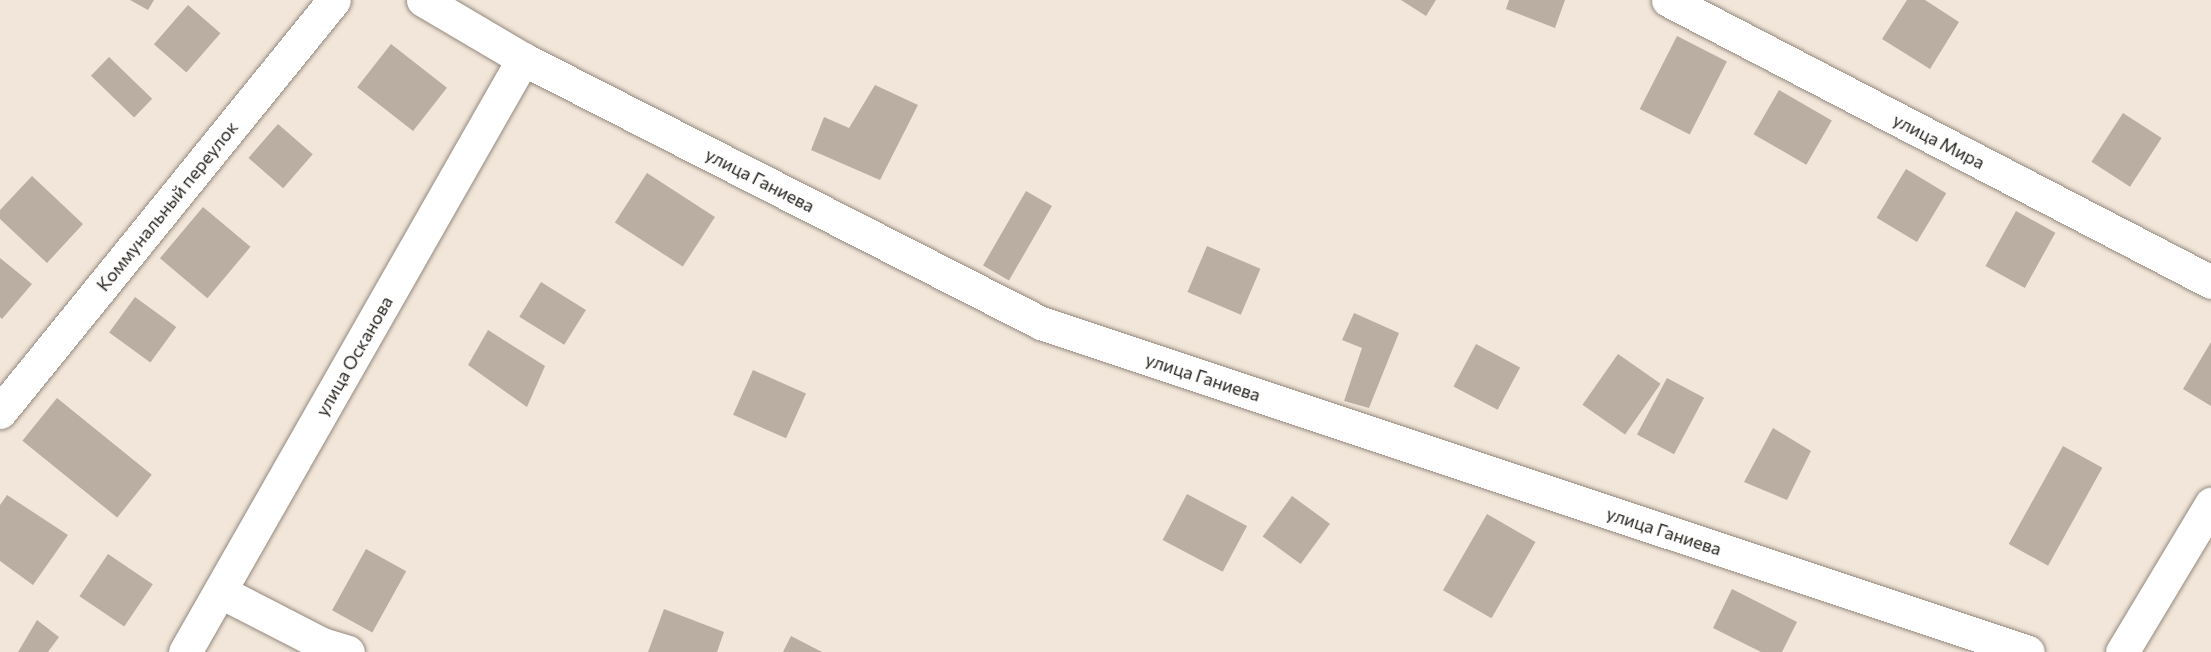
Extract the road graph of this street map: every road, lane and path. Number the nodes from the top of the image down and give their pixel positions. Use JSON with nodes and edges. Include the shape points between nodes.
{"nodes":[{"id":1,"x":334,"y":0,"type":"edge"},
{"id":2,"x":423,"y":0,"type":"edge"},
{"id":3,"x":1668,"y":0,"type":"edge"},
{"id":4,"x":523,"y":59,"type":"junction"},
{"id":5,"x":2211,"y":282,"type":"edge"},
{"id":6,"x":0,"y":412,"type":"edge"},
{"id":7,"x":2211,"y":504,"type":"edge"},
{"id":8,"x":220,"y":592,"type":"junction"},
{"id":9,"x":185,"y":652,"type":"edge"},
{"id":10,"x":348,"y":652,"type":"edge"},
{"id":11,"x":2028,"y":652,"type":"edge"},
{"id":12,"x":2122,"y":652,"type":"edge"}],
"edges":[{"from":1,"to":6,"type":"street","name":"Коммунальный переулок"},
{"from":2,"to":4,"type":"street","name":"улица Ганиева"},
{"from":3,"to":5,"type":"street","name":"улица Мира"},
{"from":4,"to":8,"type":"street","name":"улица Осканова"},
{"from":4,"to":11,"type":"street","name":"улица Ганиева","via":[[1041,323]]},
{"from":7,"to":12,"type":"street"},
{"from":8,"to":9,"type":"street","name":"улица Осканова"},
{"from":8,"to":10,"type":"street","via":[[322,644]]}]}
